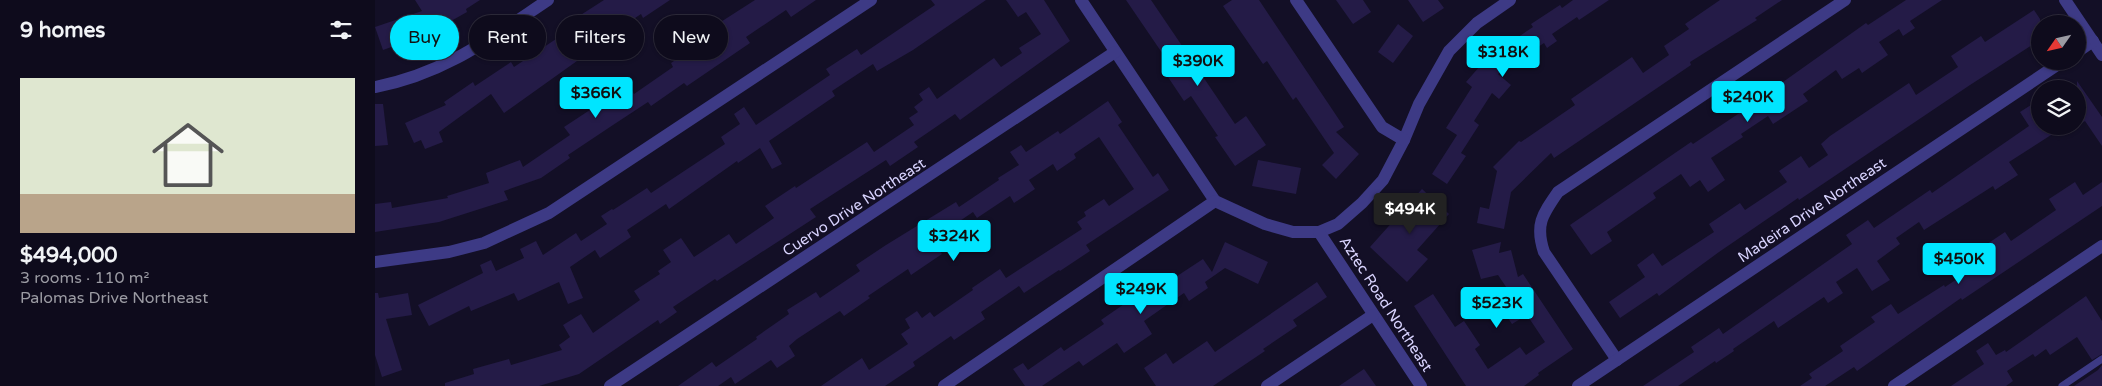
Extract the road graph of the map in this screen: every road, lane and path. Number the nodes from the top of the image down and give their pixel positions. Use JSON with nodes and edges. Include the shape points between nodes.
{"nodes":[{"id":1,"x":548,"y":0,"type":"edge"},
{"id":2,"x":871,"y":0,"type":"edge"},
{"id":3,"x":1081,"y":0,"type":"edge"},
{"id":4,"x":1295,"y":0,"type":"edge"},
{"id":5,"x":1511,"y":0,"type":"edge"},
{"id":6,"x":1845,"y":0,"type":"edge"},
{"id":7,"x":2065,"y":0,"type":"edge"},
{"id":8,"x":2093,"y":42,"type":"junction"},
{"id":9,"x":2086,"y":46,"type":"edge"},
{"id":10,"x":1115,"y":52,"type":"junction"},
{"id":11,"x":2102,"y":55,"type":"edge"},
{"id":12,"x":2050,"y":70,"type":"edge"},
{"id":13,"x":375,"y":87,"type":"edge"},
{"id":14,"x":1405,"y":140,"type":"junction"},
{"id":15,"x":1215,"y":201,"type":"junction"},
{"id":16,"x":1319,"y":232,"type":"junction"},
{"id":17,"x":2102,"y":246,"type":"edge"},
{"id":18,"x":375,"y":262,"type":"edge"},
{"id":19,"x":1373,"y":315,"type":"junction"},
{"id":20,"x":2102,"y":359,"type":"edge"},
{"id":21,"x":1617,"y":360,"type":"junction"},
{"id":22,"x":609,"y":386,"type":"edge"},
{"id":23,"x":944,"y":386,"type":"edge"},
{"id":24,"x":1267,"y":386,"type":"edge"},
{"id":25,"x":1421,"y":386,"type":"edge"},
{"id":26,"x":1578,"y":386,"type":"edge"},
{"id":27,"x":1894,"y":386,"type":"edge"},
{"id":28,"x":2062,"y":386,"type":"edge"}],
"edges":[{"from":1,"to":13,"type":"street","via":[[448,63],[405,81]]},
{"from":2,"to":18,"type":"street","via":[[549,213],[484,242],[449,252]]},
{"from":3,"to":10,"type":"street"},
{"from":4,"to":14,"type":"street","via":[[1382,127]]},
{"from":5,"to":14,"type":"street","via":[[1477,23],[1449,52],[1419,104]]},
{"from":6,"to":21,"type":"street","via":[[1558,192],[1543,215],[1538,234],[1544,252]]},
{"from":7,"to":8,"type":"street"},
{"from":8,"to":9,"type":"street"},
{"from":8,"to":11,"type":"street"},
{"from":10,"to":15,"type":"street"},
{"from":10,"to":22,"type":"street","name":"Cuervo Drive Northeast"},
{"from":12,"to":21,"type":"street","name":"Madeira Drive Northeast"},
{"from":14,"to":16,"type":"street","via":[[1383,180],[1362,203],[1338,224]]},
{"from":15,"to":16,"type":"street","name":"Aztec Road Northeast","via":[[1265,224],[1293,232]]},
{"from":15,"to":23,"type":"street"},
{"from":16,"to":19,"type":"street","name":"Aztec Road Northeast"},
{"from":17,"to":27,"type":"street"},
{"from":19,"to":24,"type":"street"},
{"from":19,"to":25,"type":"street","name":"Aztec Road Northeast"},
{"from":20,"to":28,"type":"lane"},
{"from":21,"to":26,"type":"street","name":"Madeira Drive Northeast"}]}
